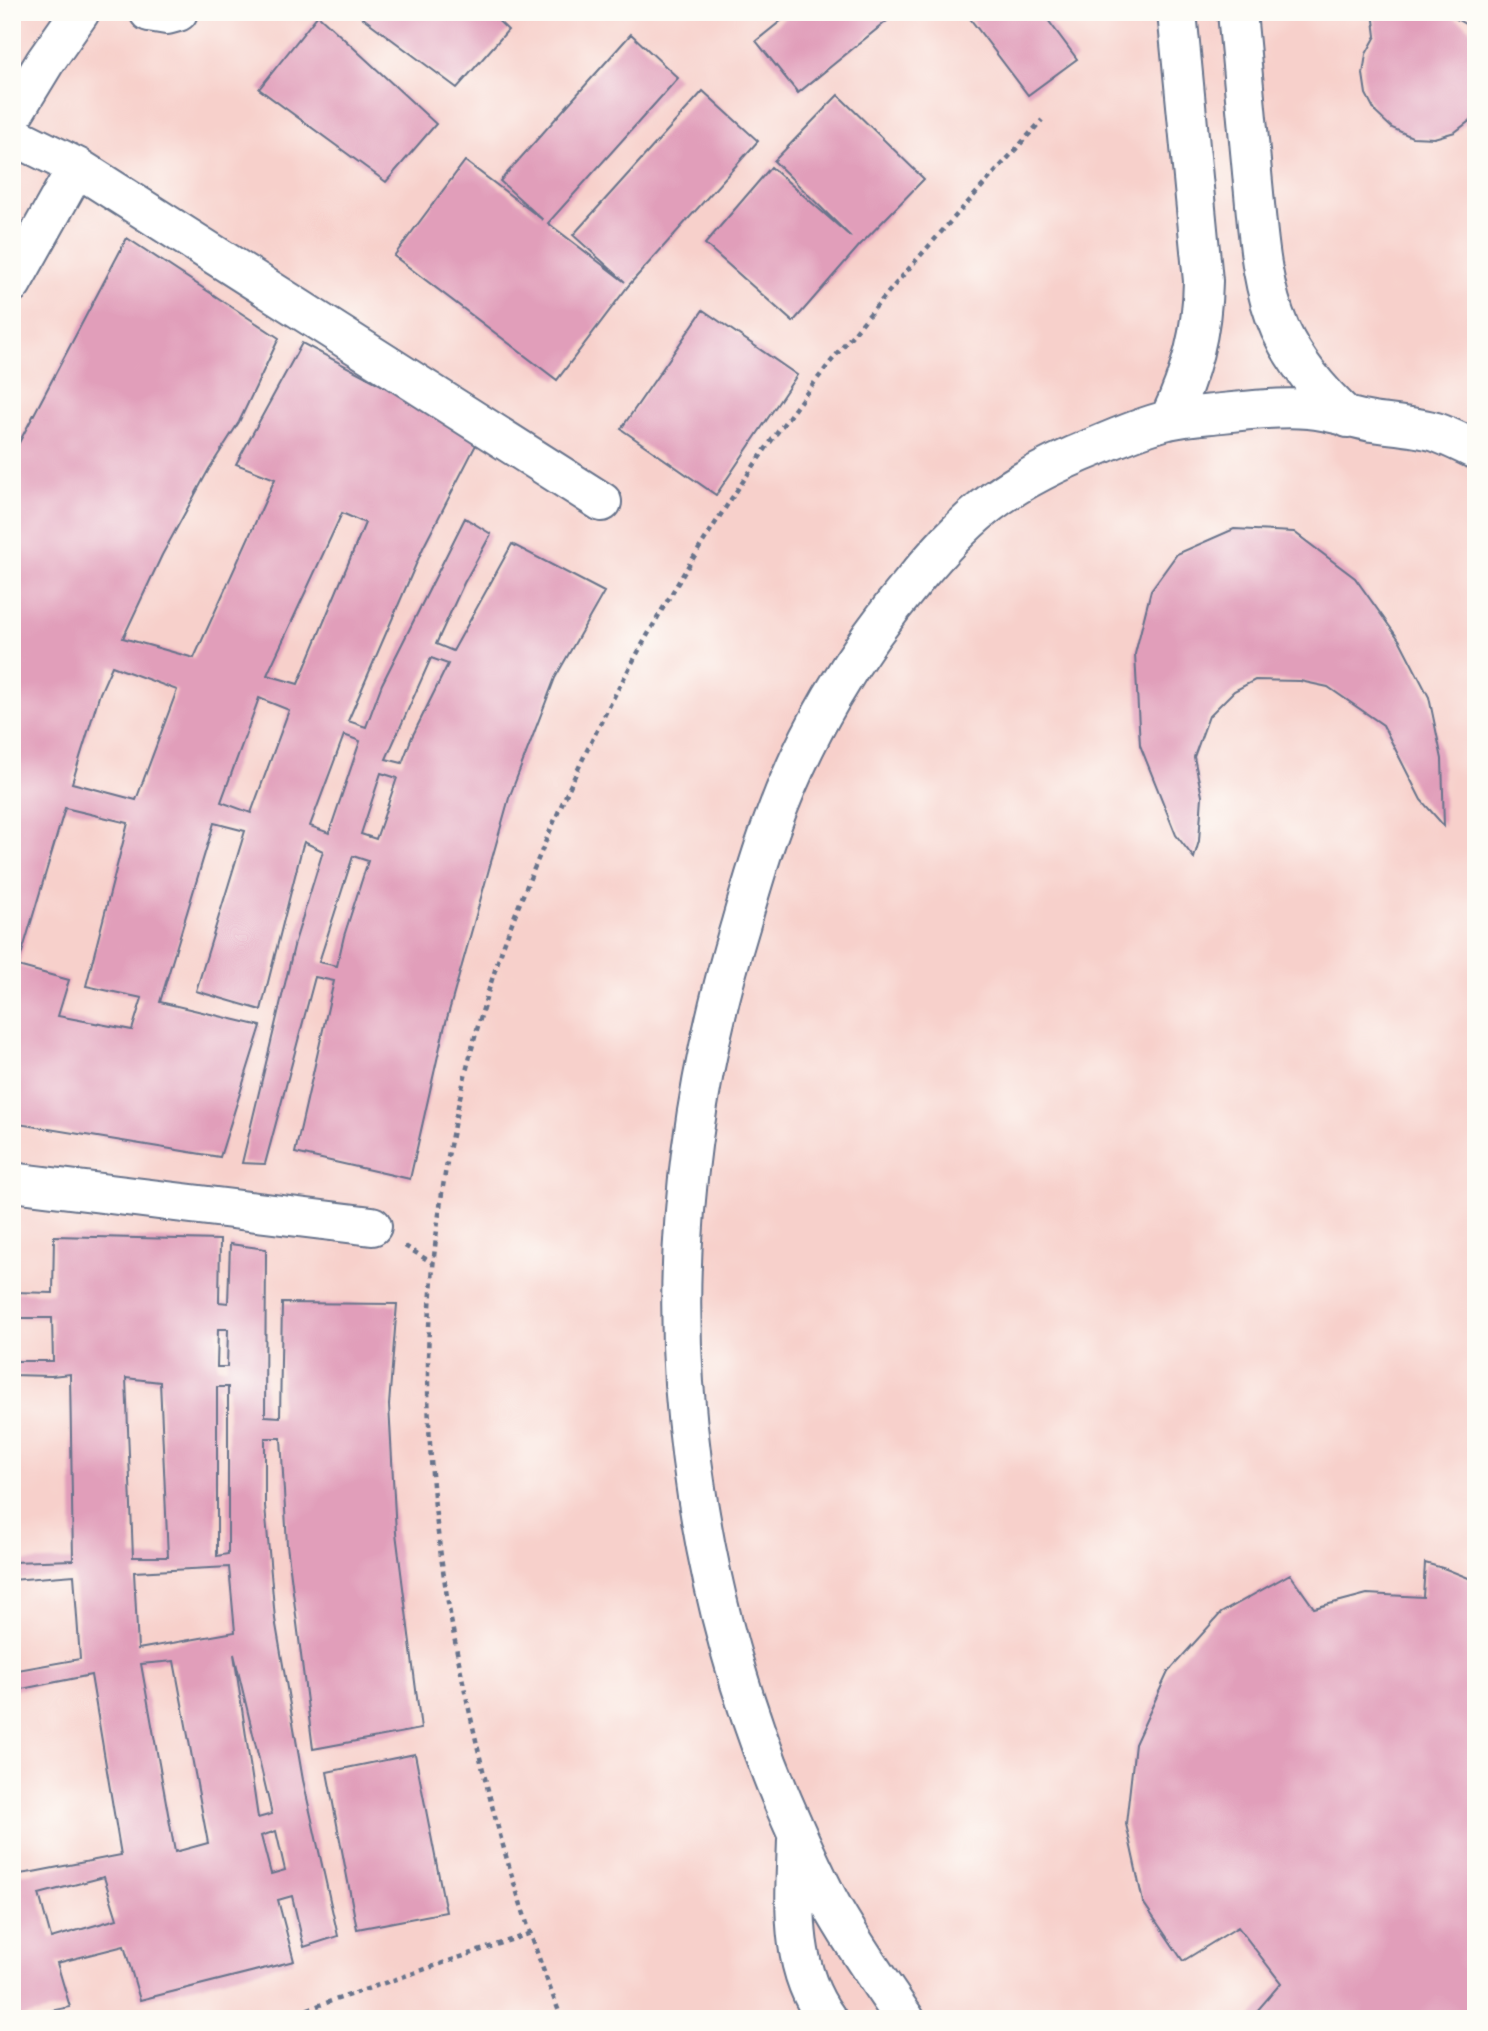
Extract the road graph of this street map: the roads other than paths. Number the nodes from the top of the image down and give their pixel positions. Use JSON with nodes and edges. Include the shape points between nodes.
{"nodes":[{"id":1,"x":80,"y":12,"type":"edge"},
{"id":2,"x":149,"y":12,"type":"edge"},
{"id":3,"x":178,"y":12,"type":"edge"},
{"id":4,"x":1177,"y":12,"type":"edge"},
{"id":5,"x":1237,"y":12,"type":"edge"},
{"id":6,"x":12,"y":116,"type":"edge"},
{"id":7,"x":12,"y":135,"type":"edge"},
{"id":8,"x":77,"y":167,"type":"junction"},
{"id":9,"x":12,"y":283,"type":"edge"},
{"id":10,"x":1348,"y":418,"type":"junction"},
{"id":11,"x":1169,"y":420,"type":"junction"},
{"id":12,"x":1476,"y":425,"type":"edge"},
{"id":13,"x":1434,"y":432,"type":"junction"},
{"id":14,"x":1476,"y":450,"type":"edge"},
{"id":15,"x":602,"y":502,"type":"dead end"},
{"id":16,"x":12,"y":1182,"type":"edge"},
{"id":17,"x":372,"y":1226,"type":"dead end"},
{"id":18,"x":797,"y":1835,"type":"junction"},
{"id":19,"x":827,"y":2019,"type":"edge"},
{"id":20,"x":905,"y":2019,"type":"edge"}],
"edges":[{"from":1,"to":6,"type":"lane"},
{"from":2,"to":3,"type":"lane"},
{"from":4,"to":11,"type":"lane","via":[[1203,281],[1196,348]]},
{"from":5,"to":10,"type":"lane","via":[[1260,247],[1270,302],[1280,329],[1309,377]]},
{"from":7,"to":8,"type":"lane"},
{"from":8,"to":9,"type":"lane"},
{"from":8,"to":15,"type":"lane"},
{"from":10,"to":11,"type":"lane","via":[[1313,409],[1257,409]]},
{"from":10,"to":13,"type":"lane"},
{"from":11,"to":18,"type":"lane","via":[[1120,436],[1028,477],[986,506],[948,541],[893,605],[803,750],[770,829],[722,986],[700,1089],[684,1219],[684,1377],[691,1456],[719,1611],[766,1762]]},
{"from":12,"to":13,"type":"lane"},
{"from":13,"to":14,"type":"lane"},
{"from":16,"to":17,"type":"lane"},
{"from":18,"to":19,"type":"lane","via":[[797,1951],[805,1980]]},
{"from":18,"to":20,"type":"lane","via":[[831,1905]]}]}
